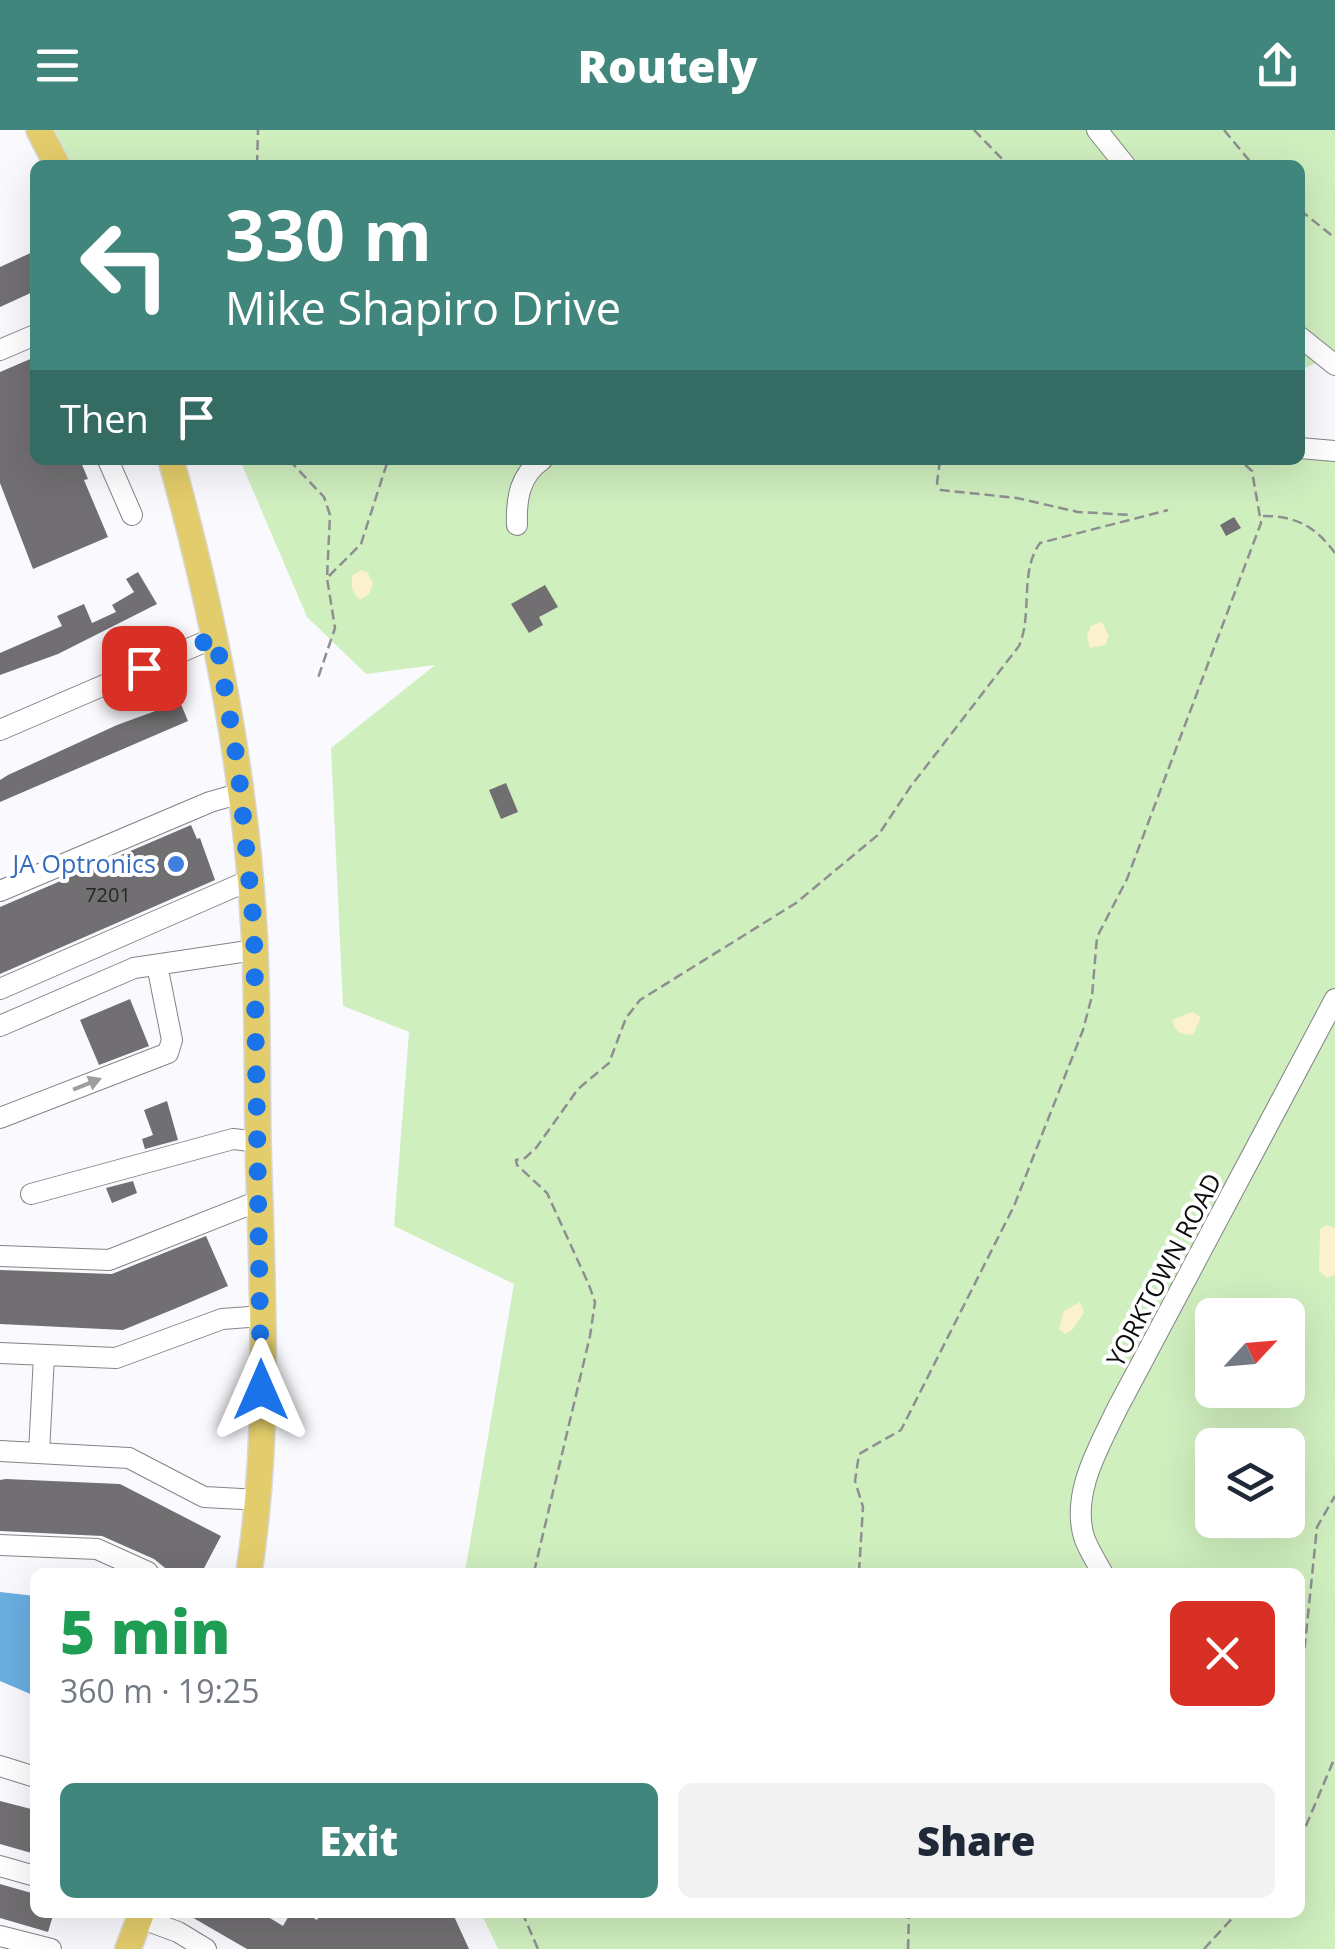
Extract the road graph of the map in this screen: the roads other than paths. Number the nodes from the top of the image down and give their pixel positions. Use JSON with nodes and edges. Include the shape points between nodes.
{"nodes":[{"id":1,"x":39,"y":130,"type":"edge"},
{"id":2,"x":1098,"y":130,"type":"edge"},
{"id":3,"x":54,"y":160,"type":"edge"},
{"id":4,"x":1121,"y":160,"type":"edge"},
{"id":5,"x":30,"y":337,"type":"edge"},
{"id":6,"x":1305,"y":341,"type":"edge"},
{"id":7,"x":0,"y":350,"type":"edge"},
{"id":8,"x":1335,"y":365,"type":"edge"},
{"id":9,"x":1305,"y":448,"type":"edge"},
{"id":10,"x":1335,"y":451,"type":"edge"},
{"id":11,"x":110,"y":465,"type":"edge"},
{"id":12,"x":171,"y":465,"type":"edge"},
{"id":13,"x":535,"y":465,"type":"edge"},
{"id":14,"x":132,"y":515,"type":"dead end"},
{"id":15,"x":517,"y":525,"type":"dead end"},
{"id":16,"x":216,"y":637,"type":"junction"},
{"id":17,"x":0,"y":730,"type":"edge"},
{"id":18,"x":242,"y":793,"type":"junction"},
{"id":19,"x":250,"y":880,"type":"junction"},
{"id":20,"x":0,"y":891,"type":"edge"},
{"id":21,"x":255,"y":950,"type":"junction"},
{"id":22,"x":157,"y":965,"type":"junction"},
{"id":23,"x":0,"y":989,"type":"edge"},
{"id":24,"x":1335,"y":999,"type":"edge"},
{"id":25,"x":0,"y":1026,"type":"edge"},
{"id":26,"x":0,"y":1118,"type":"edge"},
{"id":27,"x":258,"y":1142,"type":"junction"},
{"id":28,"x":31,"y":1194,"type":"dead end"},
{"id":29,"x":261,"y":1200,"type":"junction"},
{"id":30,"x":0,"y":1256,"type":"edge"},
{"id":31,"x":262,"y":1316,"type":"junction"},
{"id":32,"x":0,"y":1353,"type":"edge"},
{"id":33,"x":44,"y":1356,"type":"junction"},
{"id":34,"x":0,"y":1451,"type":"edge"},
{"id":35,"x":39,"y":1453,"type":"junction"},
{"id":36,"x":260,"y":1500,"type":"junction"},
{"id":37,"x":0,"y":1545,"type":"edge"},
{"id":38,"x":139,"y":1568,"type":"edge"},
{"id":39,"x":250,"y":1568,"type":"edge"},
{"id":40,"x":1100,"y":1568,"type":"edge"},
{"id":41,"x":0,"y":1766,"type":"edge"},
{"id":42,"x":30,"y":1775,"type":"edge"},
{"id":43,"x":0,"y":1866,"type":"edge"},
{"id":44,"x":30,"y":1875,"type":"edge"},
{"id":45,"x":140,"y":1918,"type":"edge"},
{"id":46,"x":148,"y":1918,"type":"edge"},
{"id":47,"x":0,"y":1936,"type":"edge"},
{"id":48,"x":50,"y":1949,"type":"edge"},
{"id":49,"x":128,"y":1949,"type":"edge"},
{"id":50,"x":206,"y":1949,"type":"edge"}],
"edges":[{"from":1,"to":3,"type":"main road"},
{"from":2,"to":4,"type":"street"},
{"from":5,"to":7,"type":"street"},
{"from":6,"to":8,"type":"street"},
{"from":9,"to":10,"type":"street"},
{"from":11,"to":14,"type":"street"},
{"from":12,"to":16,"type":"main road"},
{"from":13,"to":15,"type":"street","via":[[526,472]]},
{"from":16,"to":17,"type":"street"},
{"from":16,"to":18,"type":"main road"},
{"from":18,"to":19,"type":"main road"},
{"from":18,"to":20,"type":"street"},
{"from":19,"to":21,"type":"main road"},
{"from":19,"to":23,"type":"street"},
{"from":21,"to":22,"type":"street"},
{"from":21,"to":27,"type":"main road"},
{"from":22,"to":25,"type":"street","via":[[134,968]]},
{"from":26,"to":22,"type":"street","one_way":true,"via":[[168,1053]]},
{"from":24,"to":40,"type":"street","name":"YORKTOWN ROAD","via":[[1088,1470],[1083,1534]]},
{"from":27,"to":28,"type":"street","via":[[233,1139]]},
{"from":27,"to":29,"type":"main road"},
{"from":29,"to":30,"type":"street","via":[[109,1260]]},
{"from":29,"to":31,"type":"main road"},
{"from":31,"to":33,"type":"street","via":[[196,1326],[116,1358]]},
{"from":31,"to":36,"type":"main road"},
{"from":32,"to":33,"type":"street"},
{"from":33,"to":35,"type":"street"},
{"from":34,"to":35,"type":"street"},
{"from":35,"to":36,"type":"street","via":[[129,1458],[204,1497]]},
{"from":36,"to":39,"type":"main road"},
{"from":37,"to":38,"type":"street","via":[[97,1549]]},
{"from":41,"to":42,"type":"street"},
{"from":43,"to":44,"type":"street"},
{"from":45,"to":49,"type":"main road"},
{"from":46,"to":50,"type":"street"},
{"from":47,"to":48,"type":"street"}]}
